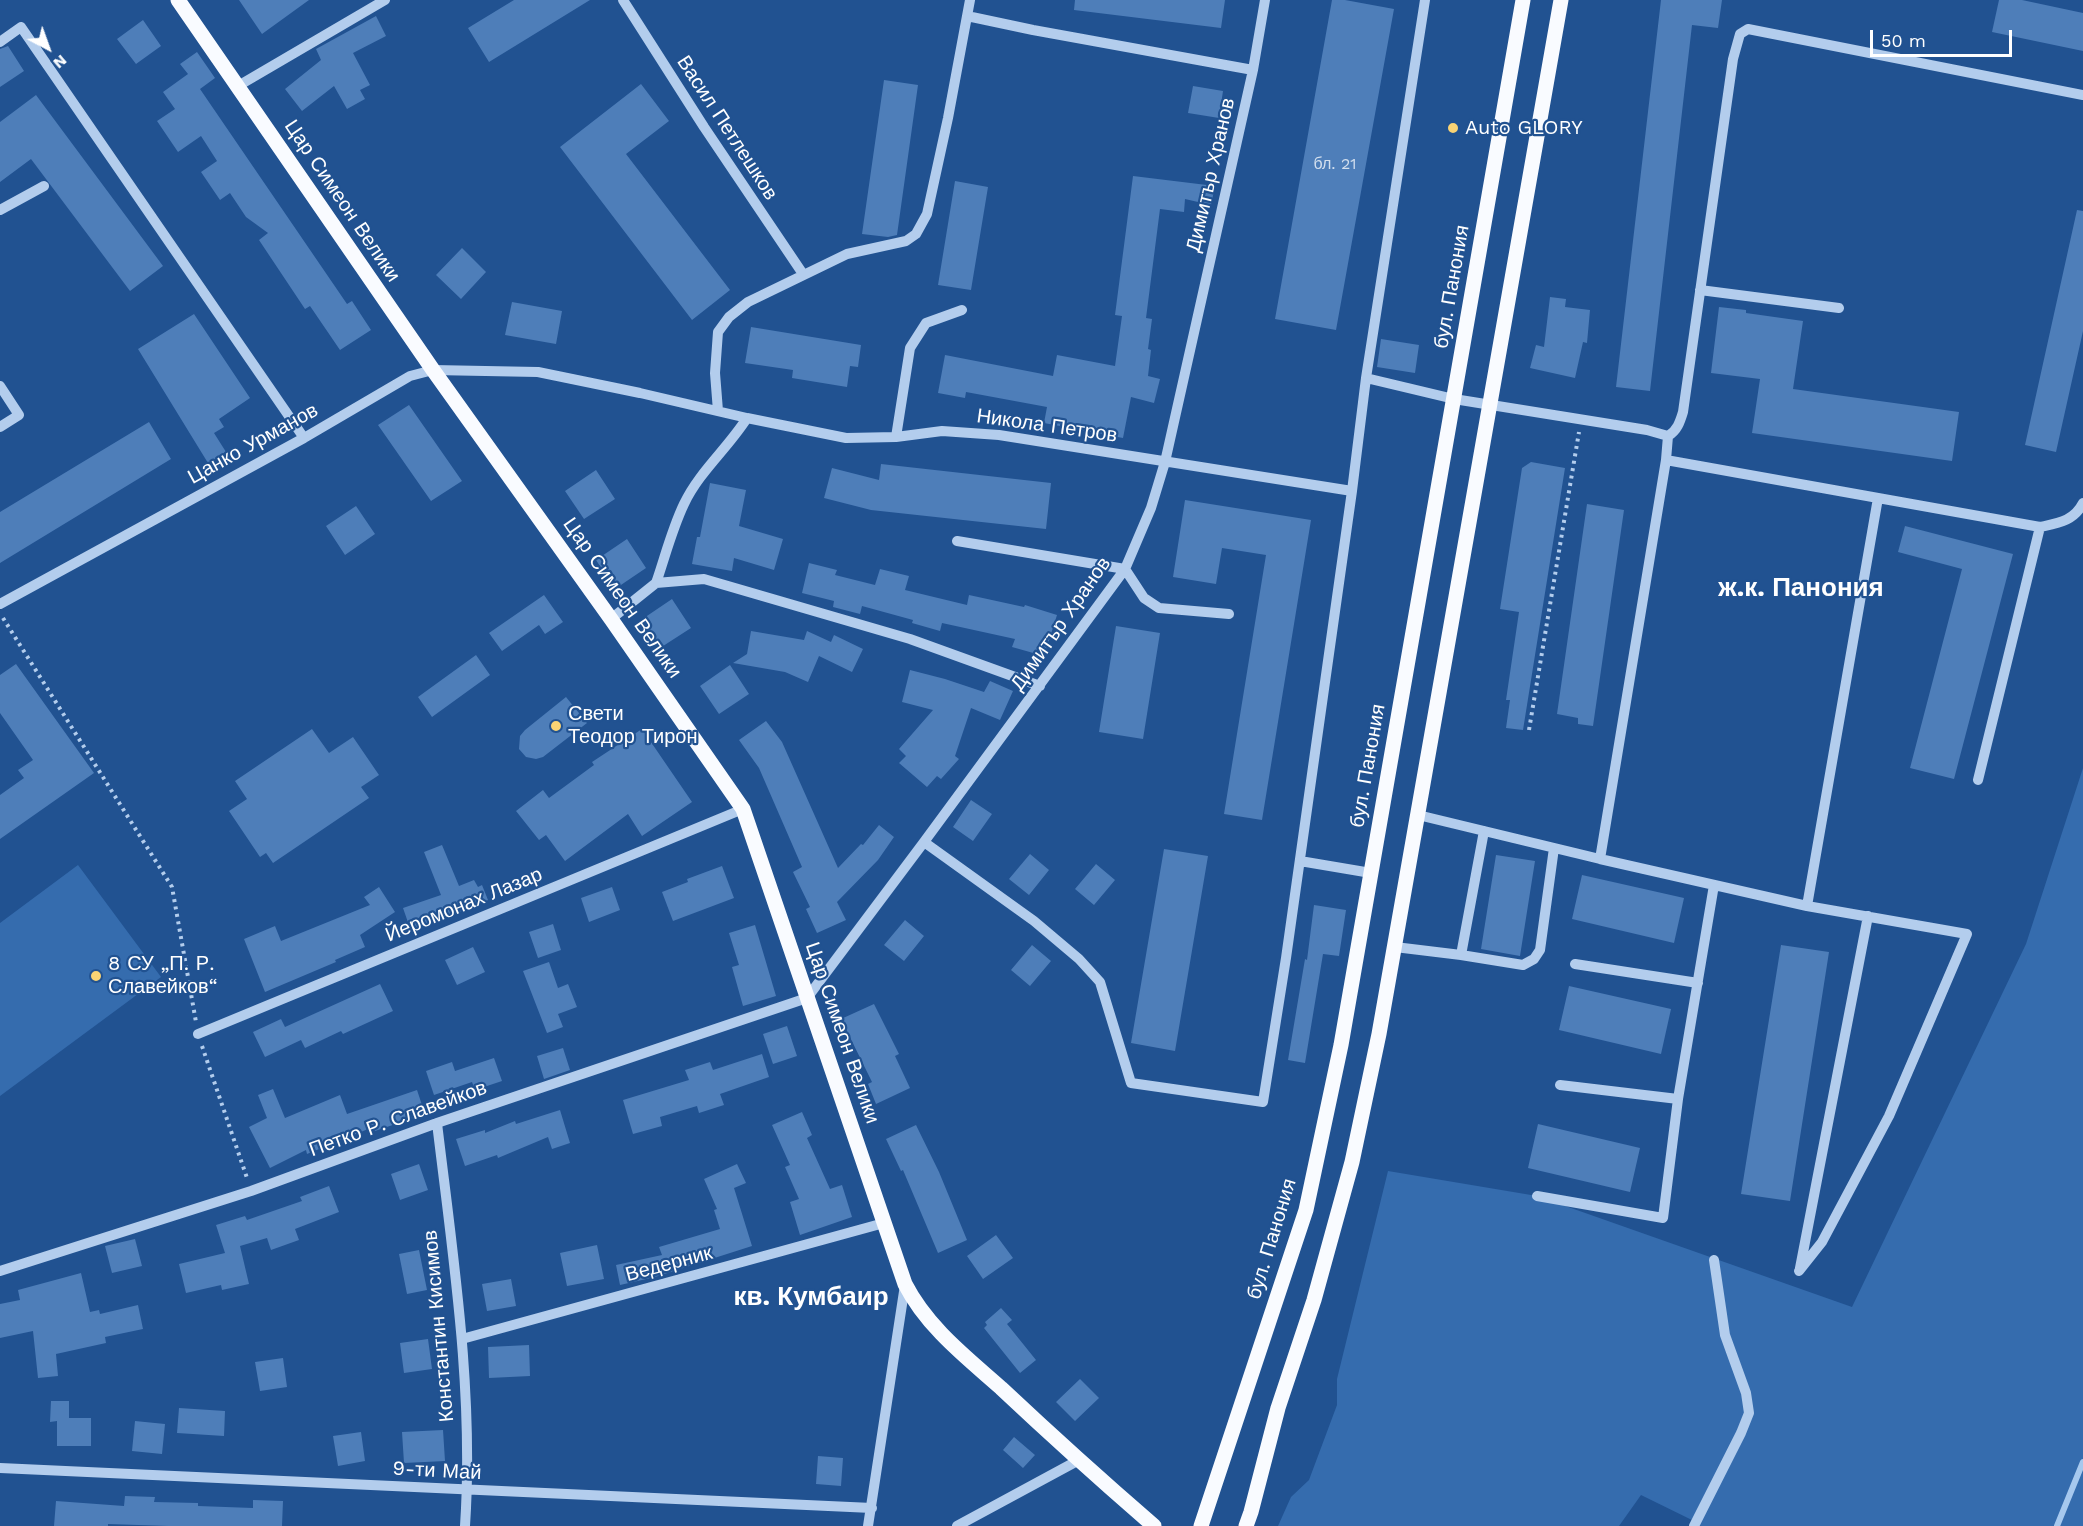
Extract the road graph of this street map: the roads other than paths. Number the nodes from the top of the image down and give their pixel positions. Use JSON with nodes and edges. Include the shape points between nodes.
{"nodes":[{"id":1,"x":178,"y":0,"type":"edge"},
{"id":2,"x":385,"y":0,"type":"edge"},
{"id":3,"x":623,"y":0,"type":"edge"},
{"id":4,"x":970,"y":0,"type":"edge"},
{"id":5,"x":1265,"y":0,"type":"edge"},
{"id":6,"x":1425,"y":0,"type":"edge"},
{"id":7,"x":1523,"y":0,"type":"edge"},
{"id":8,"x":1561,"y":0,"type":"edge"},
{"id":9,"x":967,"y":16,"type":"junction"},
{"id":10,"x":0,"y":42,"type":"edge"},
{"id":11,"x":1252,"y":70,"type":"junction"},
{"id":12,"x":238,"y":86,"type":"junction"},
{"id":13,"x":2083,"y":95,"type":"edge"},
{"id":14,"x":44,"y":186,"type":"dead end"},
{"id":15,"x":0,"y":210,"type":"edge"},
{"id":16,"x":803,"y":274,"type":"junction"},
{"id":17,"x":1700,"y":290,"type":"junction"},
{"id":18,"x":1839,"y":309,"type":"dead end"},
{"id":19,"x":962,"y":310,"type":"dead end"},
{"id":20,"x":433,"y":370,"type":"junction"},
{"id":21,"x":538,"y":372,"type":"joint"},
{"id":22,"x":1366,"y":378,"type":"junction"},
{"id":23,"x":0,"y":386,"type":"edge"},
{"id":24,"x":1454,"y":399,"type":"junction"},
{"id":25,"x":1491,"y":405,"type":"junction"},
{"id":26,"x":718,"y":411,"type":"junction"},
{"id":27,"x":747,"y":418,"type":"junction"},
{"id":28,"x":0,"y":427,"type":"edge"},
{"id":29,"x":1668,"y":436,"type":"junction"},
{"id":30,"x":896,"y":437,"type":"junction"},
{"id":31,"x":304,"y":438,"type":"junction"},
{"id":32,"x":1666,"y":460,"type":"junction"},
{"id":33,"x":1165,"y":462,"type":"junction"},
{"id":34,"x":1352,"y":491,"type":"junction"},
{"id":35,"x":1878,"y":498,"type":"junction"},
{"id":36,"x":2083,"y":503,"type":"edge"},
{"id":37,"x":2040,"y":527,"type":"junction"},
{"id":38,"x":957,"y":541,"type":"dead end"},
{"id":39,"x":1125,"y":569,"type":"junction"},
{"id":40,"x":656,"y":583,"type":"junction"},
{"id":41,"x":0,"y":604,"type":"edge"},
{"id":42,"x":1229,"y":614,"type":"dead end"},
{"id":43,"x":611,"y":619,"type":"junction"},
{"id":44,"x":1040,"y":686,"type":"junction"},
{"id":45,"x":1978,"y":780,"type":"dead end"},
{"id":46,"x":743,"y":809,"type":"junction"},
{"id":47,"x":1418,"y":815,"type":"junction"},
{"id":48,"x":1484,"y":831,"type":"junction"},
{"id":49,"x":924,"y":842,"type":"junction"},
{"id":50,"x":1554,"y":848,"type":"junction"},
{"id":51,"x":1600,"y":859,"type":"junction"},
{"id":52,"x":1300,"y":861,"type":"junction"},
{"id":53,"x":1371,"y":873,"type":"junction"},
{"id":54,"x":1714,"y":885,"type":"junction"},
{"id":55,"x":1807,"y":906,"type":"junction"},
{"id":56,"x":1868,"y":916,"type":"junction"},
{"id":57,"x":1395,"y":947,"type":"junction"},
{"id":58,"x":1461,"y":955,"type":"junction"},
{"id":59,"x":1575,"y":964,"type":"dead end"},
{"id":60,"x":1698,"y":983,"type":"junction"},
{"id":61,"x":807,"y":998,"type":"junction"},
{"id":62,"x":198,"y":1034,"type":"road end"},
{"id":63,"x":1560,"y":1085,"type":"dead end"},
{"id":64,"x":1678,"y":1099,"type":"junction"},
{"id":65,"x":437,"y":1123,"type":"junction"},
{"id":66,"x":1537,"y":1196,"type":"dead end"},
{"id":67,"x":884,"y":1223,"type":"junction"},
{"id":68,"x":1714,"y":1260,"type":"dead end"},
{"id":69,"x":0,"y":1271,"type":"edge"},
{"id":70,"x":905,"y":1284,"type":"junction"},
{"id":71,"x":462,"y":1339,"type":"junction"},
{"id":72,"x":1079,"y":1460,"type":"junction"},
{"id":73,"x":0,"y":1468,"type":"edge"},
{"id":74,"x":468,"y":1490,"type":"junction"},
{"id":75,"x":872,"y":1508,"type":"junction"},
{"id":76,"x":465,"y":1526,"type":"edge"},
{"id":77,"x":868,"y":1526,"type":"edge"},
{"id":78,"x":957,"y":1526,"type":"edge"},
{"id":79,"x":1154,"y":1526,"type":"edge"},
{"id":80,"x":1201,"y":1526,"type":"edge"},
{"id":81,"x":1246,"y":1526,"type":"edge"},
{"id":82,"x":1694,"y":1526,"type":"edge"}],
"edges":[{"from":1,"to":12,"type":"main road","name":"Цар Симеон Велики"},
{"from":2,"to":12,"type":"street"},
{"from":3,"to":16,"type":"street","name":"Васил Петлешков"},
{"from":4,"to":9,"type":"street"},
{"from":5,"to":11,"type":"street","name":"Димитър Хранов"},
{"from":6,"to":22,"type":"street"},
{"from":7,"to":24,"type":"main road","name":"бул. Панония"},
{"from":8,"to":25,"type":"main road"},
{"from":9,"to":11,"type":"street"},
{"from":9,"to":16,"type":"street","via":[[927,214],[916,234],[906,241],[847,254]]},
{"from":10,"to":31,"type":"street","via":[[21,27]]},
{"from":11,"to":33,"type":"street","name":"Димитър Хранов"},
{"from":12,"to":20,"type":"main road","name":"Цар Симеон Велики"},
{"from":13,"to":17,"type":"street","via":[[1748,29],[1740,34],[1733,59]]},
{"from":14,"to":15,"type":"street"},
{"from":16,"to":26,"type":"street","via":[[748,302],[718,332]]},
{"from":17,"to":18,"type":"street"},
{"from":17,"to":29,"type":"street","via":[[1683,412]]},
{"from":19,"to":30,"type":"street","via":[[926,323],[910,348]]},
{"from":20,"to":21,"type":"street","name":"Цанко Урманов"},
{"from":20,"to":31,"type":"street","name":"Цанко Урманов","via":[[410,376]]},
{"from":20,"to":43,"type":"main road","name":"Цар Симеон Велики"},
{"from":21,"to":26,"type":"street","name":"Никола Петров"},
{"from":22,"to":24,"type":"street"},
{"from":22,"to":34,"type":"street"},
{"from":23,"to":28,"type":"street","via":[[19,415]]},
{"from":24,"to":25,"type":"street"},
{"from":24,"to":53,"type":"main road","name":"бул. Панония"},
{"from":25,"to":29,"type":"street"},
{"from":25,"to":47,"type":"main road"},
{"from":26,"to":27,"type":"street","name":"Никола Петров"},
{"from":27,"to":30,"type":"street","name":"Никола Петров","via":[[846,438]]},
{"from":27,"to":40,"type":"street","via":[[684,503]]},
{"from":29,"to":32,"type":"street"},
{"from":30,"to":33,"type":"street","name":"Никола Петров","via":[[942,431],[999,435]]},
{"from":31,"to":41,"type":"street","name":"Цанко Урманов"},
{"from":32,"to":35,"type":"street"},
{"from":32,"to":51,"type":"street"},
{"from":33,"to":34,"type":"street","name":"Никола Петров"},
{"from":33,"to":39,"type":"street","name":"Димитър Хранов"},
{"from":34,"to":52,"type":"street"},
{"from":35,"to":37,"type":"street"},
{"from":35,"to":55,"type":"street"},
{"from":36,"to":37,"type":"street","via":[[2076,515]]},
{"from":37,"to":45,"type":"street"},
{"from":38,"to":39,"type":"street"},
{"from":39,"to":42,"type":"street","via":[[1144,597],[1160,608]]},
{"from":39,"to":44,"type":"street","name":"Димитър Хранов"},
{"from":40,"to":43,"type":"street"},
{"from":40,"to":44,"type":"street","via":[[704,579],[910,639]]},
{"from":43,"to":46,"type":"main road","name":"Цар Симеон Велики"},
{"from":44,"to":49,"type":"street","name":"Димитър Хранов"},
{"from":46,"to":61,"type":"main road","name":"Цар Симеон Велики"},
{"from":46,"to":62,"type":"street","name":"Йеромонах Лазар"},
{"from":47,"to":48,"type":"street"},
{"from":47,"to":57,"type":"main road"},
{"from":48,"to":50,"type":"street"},
{"from":48,"to":58,"type":"street"},
{"from":49,"to":52,"type":"street","via":[[1034,921],[1100,982],[1131,1083],[1263,1102]]},
{"from":49,"to":61,"type":"street","name":"Димитър Хранов"},
{"from":50,"to":51,"type":"street"},
{"from":50,"to":58,"type":"street","via":[[1540,950],[1534,959],[1523,965]]},
{"from":51,"to":54,"type":"street"},
{"from":52,"to":53,"type":"street"},
{"from":53,"to":80,"type":"main road","name":"бул. Панония","via":[[1341,1046],[1306,1210]]},
{"from":54,"to":55,"type":"street"},
{"from":54,"to":60,"type":"street"},
{"from":55,"to":56,"type":"street"},
{"from":56,"to":56,"type":"street","via":[[1967,934],[1889,1116],[1822,1242],[1799,1271]]},
{"from":57,"to":58,"type":"street"},
{"from":57,"to":81,"type":"main road","via":[[1352,1162]]},
{"from":59,"to":60,"type":"street"},
{"from":60,"to":64,"type":"street"},
{"from":61,"to":65,"type":"street","name":"Петко Р. Славейков"},
{"from":61,"to":67,"type":"main road","name":"Цар Симеон Велики"},
{"from":63,"to":64,"type":"street"},
{"from":64,"to":66,"type":"street","via":[[1663,1218]]},
{"from":65,"to":69,"type":"street","name":"Петко Р. Славейков","via":[[251,1191]]},
{"from":65,"to":71,"type":"street","name":"Константин Кисимов"},
{"from":67,"to":70,"type":"main road","name":"Цар Симеон Велики"},
{"from":67,"to":71,"type":"street","name":"Ведерник"},
{"from":68,"to":82,"type":"street","via":[[1725,1335],[1746,1393],[1749,1413]]},
{"from":70,"to":72,"type":"main road","name":"Цар Симеон Велики","via":[[914,1302],[947,1339]]},
{"from":70,"to":75,"type":"street","name":"Цар Симеон Велики"},
{"from":71,"to":74,"type":"street","name":"Константин Кисимов"},
{"from":72,"to":78,"type":"street"},
{"from":72,"to":79,"type":"main road","name":"Цар Симеон Велики"},
{"from":73,"to":74,"type":"street","name":"9-ти Май"},
{"from":74,"to":75,"type":"street","name":"9-ти Май"},
{"from":74,"to":76,"type":"street","name":"Константин Кисимов"},
{"from":75,"to":77,"type":"street","name":"Цар Симеон Велики"}]}
